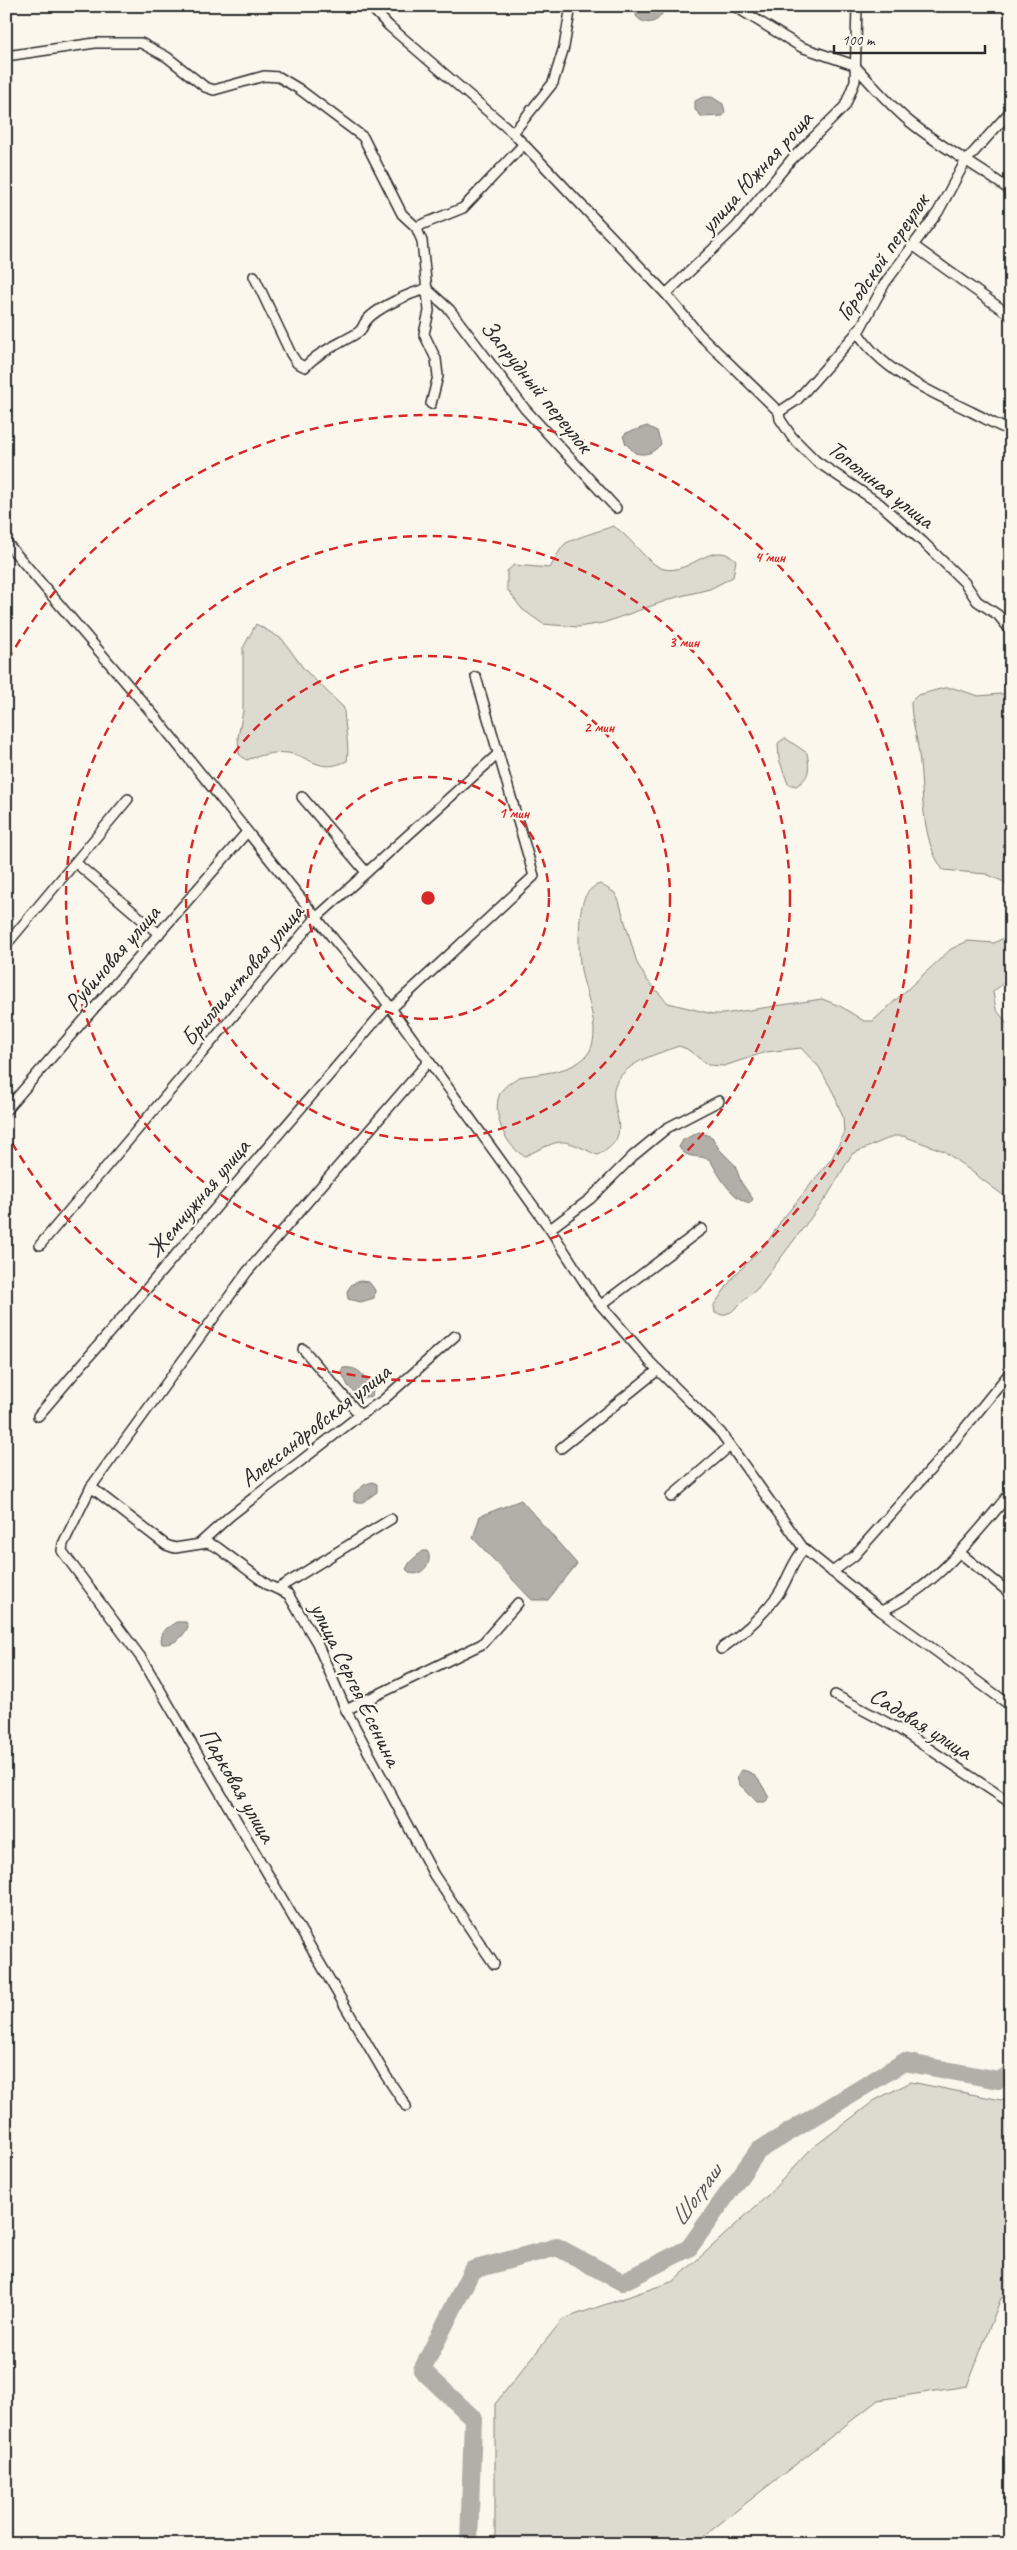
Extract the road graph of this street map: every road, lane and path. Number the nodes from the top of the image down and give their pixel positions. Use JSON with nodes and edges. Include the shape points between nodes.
{"nodes":[{"id":1,"x":370,"y":6,"type":"edge"},
{"id":2,"x":571,"y":6,"type":"edge"},
{"id":3,"x":734,"y":6,"type":"edge"},
{"id":4,"x":857,"y":6,"type":"edge"},
{"id":5,"x":6,"y":56,"type":"edge"},
{"id":6,"x":854,"y":65,"type":"junction"},
{"id":7,"x":1007,"y":116,"type":"dead end"},
{"id":8,"x":513,"y":133,"type":"junction"},
{"id":9,"x":524,"y":144,"type":"junction"},
{"id":10,"x":965,"y":162,"type":"junction"},
{"id":11,"x":1011,"y":191,"type":"edge"},
{"id":12,"x":416,"y":227,"type":"junction"},
{"id":13,"x":914,"y":246,"type":"junction"},
{"id":14,"x":254,"y":276,"type":"dead end"},
{"id":15,"x":428,"y":289,"type":"junction"},
{"id":16,"x":666,"y":294,"type":"junction"},
{"id":17,"x":1011,"y":316,"type":"edge"},
{"id":18,"x":858,"y":331,"type":"junction"},
{"id":19,"x":431,"y":404,"type":"dead end"},
{"id":20,"x":779,"y":412,"type":"junction"},
{"id":21,"x":1011,"y":430,"type":"edge"},
{"id":22,"x":616,"y":508,"type":"dead end"},
{"id":23,"x":7,"y":546,"type":"edge"},
{"id":24,"x":1011,"y":631,"type":"edge"},
{"id":25,"x":476,"y":677,"type":"dead end"},
{"id":26,"x":498,"y":754,"type":"junction"},
{"id":27,"x":302,"y":797,"type":"dead end"},
{"id":28,"x":128,"y":799,"type":"dead end"},
{"id":29,"x":247,"y":832,"type":"junction"},
{"id":30,"x":76,"y":863,"type":"junction"},
{"id":31,"x":366,"y":872,"type":"junction"},
{"id":32,"x":316,"y":918,"type":"junction"},
{"id":33,"x":159,"y":934,"type":"junction"},
{"id":34,"x":6,"y":946,"type":"edge"},
{"id":35,"x":390,"y":1007,"type":"junction"},
{"id":36,"x":429,"y":1061,"type":"junction"},
{"id":37,"x":719,"y":1101,"type":"dead end"},
{"id":38,"x":6,"y":1110,"type":"edge"},
{"id":39,"x":550,"y":1229,"type":"junction"},
{"id":40,"x":702,"y":1229,"type":"dead end"},
{"id":41,"x":40,"y":1245,"type":"dead end"},
{"id":42,"x":601,"y":1305,"type":"junction"},
{"id":43,"x":455,"y":1336,"type":"dead end"},
{"id":44,"x":302,"y":1349,"type":"dead end"},
{"id":45,"x":658,"y":1370,"type":"junction"},
{"id":46,"x":1011,"y":1371,"type":"edge"},
{"id":47,"x":360,"y":1415,"type":"junction"},
{"id":48,"x":38,"y":1416,"type":"dead end"},
{"id":49,"x":730,"y":1446,"type":"junction"},
{"id":50,"x":561,"y":1448,"type":"dead end"},
{"id":51,"x":91,"y":1487,"type":"junction"},
{"id":52,"x":1011,"y":1492,"type":"edge"},
{"id":53,"x":671,"y":1498,"type":"dead end"},
{"id":54,"x":392,"y":1519,"type":"dead end"},
{"id":55,"x":198,"y":1544,"type":"junction"},
{"id":56,"x":804,"y":1549,"type":"junction"},
{"id":57,"x":960,"y":1553,"type":"junction"},
{"id":58,"x":832,"y":1572,"type":"junction"},
{"id":59,"x":279,"y":1588,"type":"junction"},
{"id":60,"x":1011,"y":1594,"type":"edge"},
{"id":61,"x":518,"y":1602,"type":"dead end"},
{"id":62,"x":881,"y":1611,"type":"junction"},
{"id":63,"x":721,"y":1649,"type":"dead end"},
{"id":64,"x":834,"y":1694,"type":"dead end"},
{"id":65,"x":1011,"y":1706,"type":"edge"},
{"id":66,"x":346,"y":1710,"type":"junction"},
{"id":67,"x":1011,"y":1803,"type":"edge"},
{"id":68,"x":494,"y":1964,"type":"dead end"},
{"id":69,"x":406,"y":2106,"type":"dead end"}],
"edges":[{"from":1,"to":8,"type":"street","name":"Тополиная улица"},
{"from":2,"to":8,"type":"street","via":[[564,47],[553,83]]},
{"from":3,"to":6,"type":"street","via":[[801,47]]},
{"from":4,"to":6,"type":"street","name":"улица Южная роща"},
{"from":5,"to":12,"type":"street","via":[[95,43],[141,43],[214,90],[264,76],[279,77],[363,136],[402,214]]},
{"from":6,"to":10,"type":"street","via":[[909,121]]},
{"from":6,"to":16,"type":"street","name":"улица Южная роща","via":[[855,81],[845,106],[792,160],[736,227]]},
{"from":7,"to":10,"type":"street","name":"Городской переулок"},
{"from":8,"to":9,"type":"street","name":"Тополиная улица"},
{"from":9,"to":12,"type":"street","via":[[463,208]]},
{"from":9,"to":16,"type":"street","name":"Тополиная улица"},
{"from":10,"to":11,"type":"street","via":[[984,171]]},
{"from":10,"to":13,"type":"street","name":"Городской переулок","via":[[938,212]]},
{"from":12,"to":15,"type":"street","via":[[422,241]]},
{"from":13,"to":17,"type":"street"},
{"from":13,"to":18,"type":"street","name":"Городской переулок","via":[[885,283]]},
{"from":14,"to":15,"type":"street","via":[[291,354],[297,363],[305,366],[360,332],[366,321],[383,308]]},
{"from":15,"to":19,"type":"street","via":[[429,311],[424,334],[436,360],[438,376]]},
{"from":15,"to":22,"type":"street","name":"Запрудный переулок","via":[[450,310],[525,409]]},
{"from":16,"to":20,"type":"street","name":"Тополиная улица","via":[[699,334]]},
{"from":18,"to":20,"type":"street","name":"Городской переулок","via":[[797,400]]},
{"from":18,"to":21,"type":"street","via":[[866,346],[885,363],[920,386]]},
{"from":20,"to":24,"type":"street","name":"Тополиная улица","via":[[792,437],[816,461],[880,504],[924,542],[965,583],[977,601],[998,615]]},
{"from":23,"to":29,"type":"street","via":[[157,719]]},
{"from":25,"to":26,"type":"street","name":"Жемчужная улица"},
{"from":26,"to":31,"type":"street","name":"Бриллиантовая улица"},
{"from":26,"to":35,"type":"street","name":"Жемчужная улица","via":[[534,876]]},
{"from":27,"to":31,"type":"street"},
{"from":28,"to":30,"type":"street"},
{"from":29,"to":32,"type":"street"},
{"from":29,"to":33,"type":"street","name":"Рубиновая улица"},
{"from":30,"to":33,"type":"street"},
{"from":30,"to":34,"type":"street"},
{"from":31,"to":32,"type":"street","name":"Бриллиантовая улица"},
{"from":32,"to":35,"type":"street"},
{"from":32,"to":41,"type":"street","name":"Бриллиантовая улица"},
{"from":33,"to":38,"type":"street","name":"Рубиновая улица"},
{"from":35,"to":36,"type":"street"},
{"from":35,"to":48,"type":"street","name":"Жемчужная улица"},
{"from":36,"to":39,"type":"street"},
{"from":36,"to":51,"type":"street","name":"Парковая улица","via":[[247,1272]]},
{"from":37,"to":39,"type":"street","via":[[667,1128],[590,1199]]},
{"from":39,"to":42,"type":"street"},
{"from":40,"to":42,"type":"street"},
{"from":42,"to":45,"type":"street"},
{"from":43,"to":47,"type":"street","name":"Александровская улица","via":[[382,1402]]},
{"from":44,"to":47,"type":"street"},
{"from":45,"to":49,"type":"street"},
{"from":45,"to":50,"type":"street"},
{"from":46,"to":58,"type":"street","via":[[939,1460],[854,1556]]},
{"from":47,"to":55,"type":"street","name":"Александровская улица"},
{"from":49,"to":53,"type":"street"},
{"from":49,"to":56,"type":"street"},
{"from":51,"to":55,"type":"street","name":"улица Сергея Есенина","via":[[166,1544],[175,1548]]},
{"from":51,"to":69,"type":"street","name":"Парковая улица","via":[[63,1544],[65,1558],[142,1659],[252,1851]]},
{"from":52,"to":57,"type":"street"},
{"from":54,"to":59,"type":"street"},
{"from":55,"to":59,"type":"street","name":"улица Сергея Есенина","via":[[217,1547],[268,1584]]},
{"from":56,"to":58,"type":"street"},
{"from":56,"to":63,"type":"street","via":[[791,1566],[777,1596],[736,1639]]},
{"from":57,"to":60,"type":"street"},
{"from":57,"to":62,"type":"street","via":[[926,1585]]},
{"from":58,"to":62,"type":"street"},
{"from":59,"to":66,"type":"street","name":"улица Сергея Есенина","via":[[288,1594],[300,1612]]},
{"from":61,"to":66,"type":"street","via":[[482,1644]]},
{"from":62,"to":65,"type":"street"},
{"from":64,"to":67,"type":"street","name":"Садовая улица","via":[[899,1729]]},
{"from":66,"to":68,"type":"street","name":"улица Сергея Есенина","via":[[434,1875]]}]}
